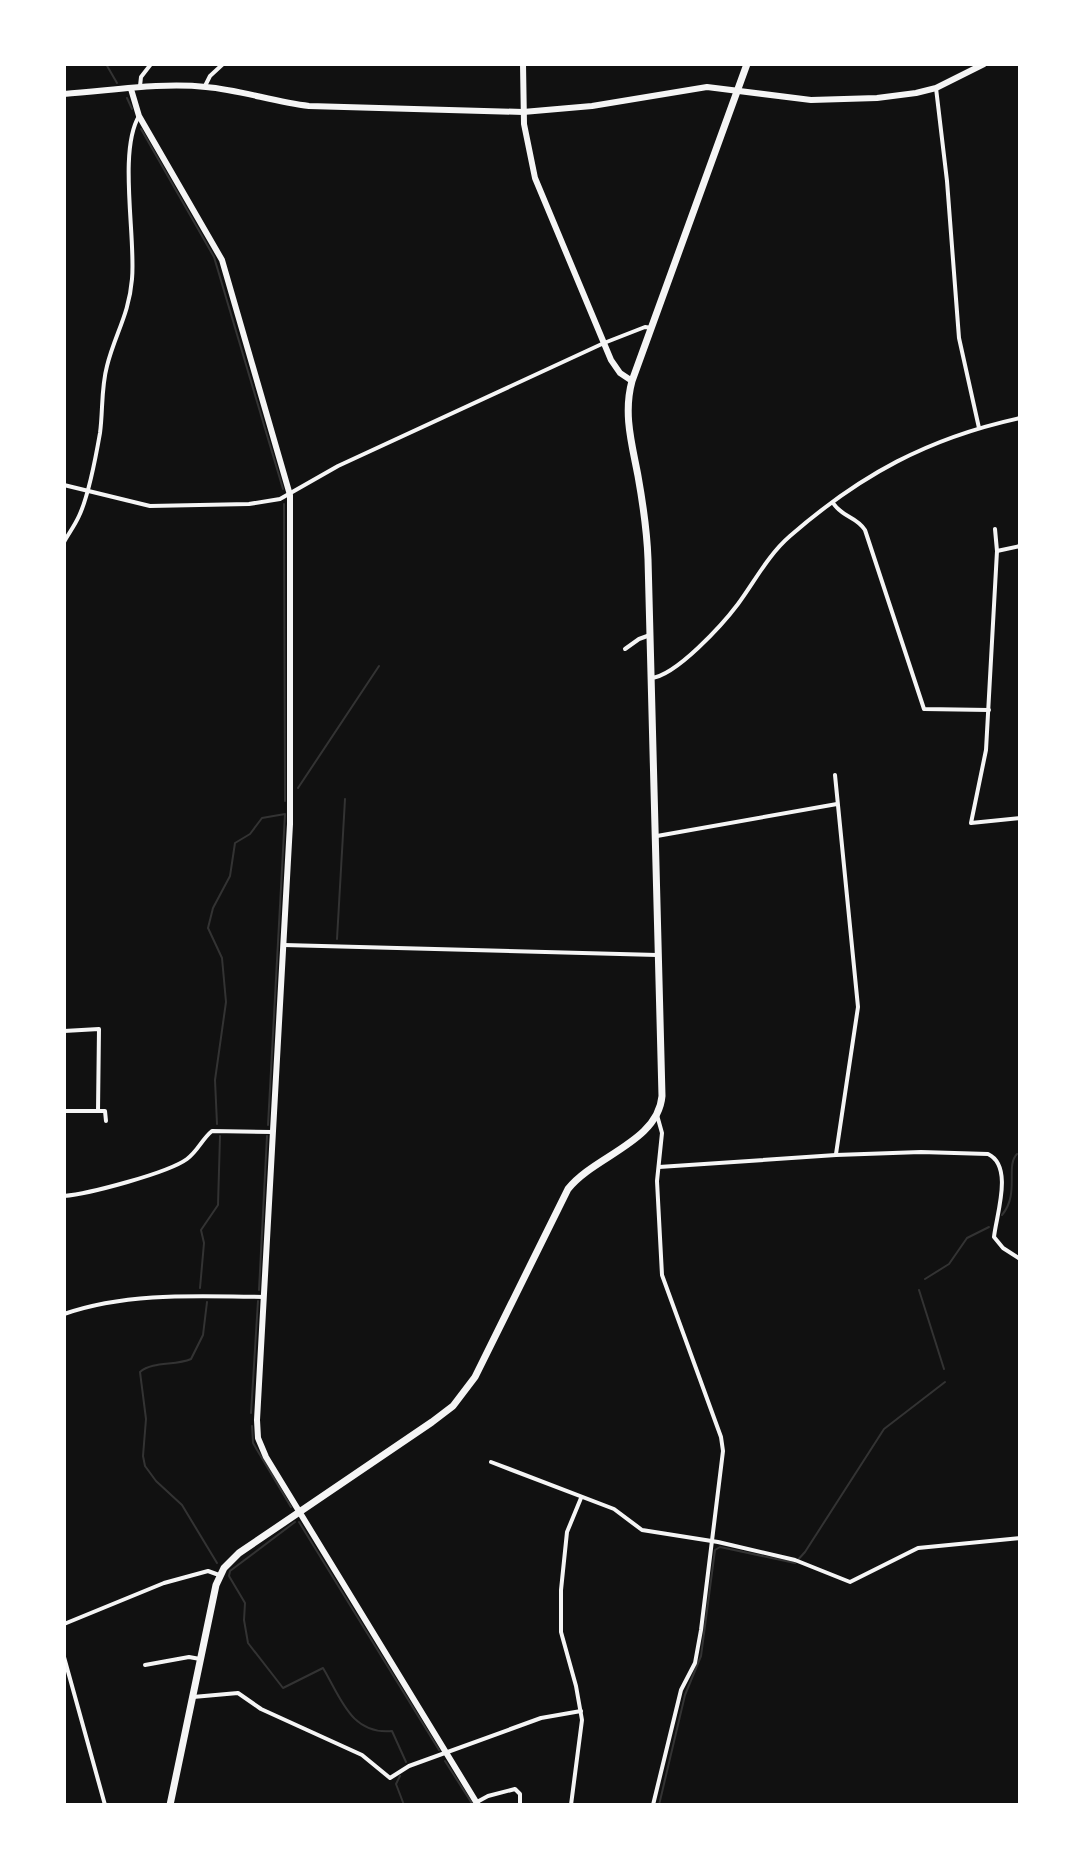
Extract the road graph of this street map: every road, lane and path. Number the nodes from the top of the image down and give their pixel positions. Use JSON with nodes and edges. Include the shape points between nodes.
{"nodes":[{"id":1,"x":151,"y":64,"type":"edge"},
{"id":2,"x":223,"y":64,"type":"edge"},
{"id":3,"x":523,"y":64,"type":"edge"},
{"id":4,"x":747,"y":64,"type":"edge"},
{"id":5,"x":984,"y":64,"type":"edge"},
{"id":6,"x":205,"y":86,"type":"junction"},
{"id":7,"x":936,"y":88,"type":"junction"},
{"id":8,"x":135,"y":89,"type":"junction"},
{"id":9,"x":739,"y":89,"type":"junction"},
{"id":10,"x":64,"y":94,"type":"edge"},
{"id":11,"x":523,"y":112,"type":"junction"},
{"id":12,"x":139,"y":116,"type":"junction"},
{"id":13,"x":652,"y":328,"type":"junction"},
{"id":14,"x":604,"y":343,"type":"junction"},
{"id":15,"x":632,"y":381,"type":"junction"},
{"id":16,"x":1020,"y":418,"type":"edge"},
{"id":17,"x":979,"y":428,"type":"junction"},
{"id":18,"x":64,"y":485,"type":"edge"},
{"id":19,"x":87,"y":491,"type":"junction"},
{"id":20,"x":290,"y":495,"type":"junction"},
{"id":21,"x":833,"y":503,"type":"junction"},
{"id":22,"x":995,"y":529,"type":"dead end"},
{"id":23,"x":64,"y":542,"type":"edge"},
{"id":24,"x":1020,"y":546,"type":"edge"},
{"id":25,"x":997,"y":551,"type":"junction"},
{"id":26,"x":650,"y":635,"type":"junction"},
{"id":27,"x":625,"y":649,"type":"dead end"},
{"id":28,"x":651,"y":678,"type":"junction"},
{"id":29,"x":989,"y":710,"type":"junction"},
{"id":30,"x":835,"y":775,"type":"dead end"},
{"id":31,"x":838,"y":804,"type":"junction"},
{"id":32,"x":1020,"y":818,"type":"edge"},
{"id":33,"x":655,"y":836,"type":"junction"},
{"id":34,"x":284,"y":945,"type":"junction"},
{"id":35,"x":658,"y":955,"type":"junction"},
{"id":36,"x":64,"y":1031,"type":"edge"},
{"id":37,"x":64,"y":1111,"type":"edge"},
{"id":38,"x":98,"y":1111,"type":"junction"},
{"id":39,"x":657,"y":1115,"type":"junction"},
{"id":40,"x":106,"y":1121,"type":"dead end"},
{"id":41,"x":272,"y":1132,"type":"junction"},
{"id":42,"x":836,"y":1155,"type":"junction"},
{"id":43,"x":659,"y":1167,"type":"junction"},
{"id":44,"x":64,"y":1196,"type":"edge"},
{"id":45,"x":1020,"y":1259,"type":"edge"},
{"id":46,"x":264,"y":1297,"type":"junction"},
{"id":47,"x":64,"y":1314,"type":"edge"},
{"id":48,"x":491,"y":1462,"type":"dead end"},
{"id":49,"x":581,"y":1498,"type":"junction"},
{"id":50,"x":300,"y":1511,"type":"junction"},
{"id":51,"x":1020,"y":1538,"type":"edge"},
{"id":52,"x":711,"y":1541,"type":"junction"},
{"id":53,"x":219,"y":1576,"type":"junction"},
{"id":54,"x":64,"y":1624,"type":"edge"},
{"id":55,"x":64,"y":1657,"type":"edge"},
{"id":56,"x":200,"y":1659,"type":"junction"},
{"id":57,"x":145,"y":1665,"type":"dead end"},
{"id":58,"x":193,"y":1697,"type":"junction"},
{"id":59,"x":581,"y":1711,"type":"junction"},
{"id":60,"x":447,"y":1753,"type":"junction"},
{"id":61,"x":478,"y":1804,"type":"edge"},
{"id":62,"x":105,"y":1805,"type":"edge"},
{"id":63,"x":170,"y":1805,"type":"edge"},
{"id":64,"x":520,"y":1805,"type":"edge"},
{"id":65,"x":571,"y":1805,"type":"edge"},
{"id":66,"x":653,"y":1805,"type":"edge"}],
"edges":[{"from":1,"to":8,"type":"street"},
{"from":2,"to":6,"type":"street"},
{"from":3,"to":11,"type":"street"},
{"from":4,"to":9,"type":"main road"},
{"from":5,"to":7,"type":"street"},
{"from":6,"to":8,"type":"street"},
{"from":6,"to":11,"type":"street","via":[[309,106]]},
{"from":7,"to":9,"type":"street","via":[[830,100]]},
{"from":7,"to":17,"type":"street","via":[[959,338]]},
{"from":8,"to":10,"type":"street"},
{"from":8,"to":12,"type":"street"},
{"from":9,"to":11,"type":"street","via":[[694,88]]},
{"from":9,"to":13,"type":"main road"},
{"from":11,"to":14,"type":"street","via":[[535,178]]},
{"from":12,"to":19,"type":"street","via":[[130,162],[130,294],[106,370]]},
{"from":12,"to":20,"type":"street","via":[[222,260]]},
{"from":13,"to":14,"type":"street"},
{"from":13,"to":15,"type":"main road"},
{"from":14,"to":15,"type":"street","via":[[615,368]]},
{"from":14,"to":20,"type":"street","via":[[338,466]]},
{"from":15,"to":26,"type":"main road","via":[[628,420],[648,541]]},
{"from":16,"to":17,"type":"street"},
{"from":17,"to":21,"type":"street","via":[[881,468]]},
{"from":18,"to":19,"type":"street"},
{"from":19,"to":20,"type":"street","via":[[150,506],[255,503]]},
{"from":19,"to":23,"type":"street"},
{"from":20,"to":34,"type":"street","via":[[290,816]]},
{"from":21,"to":28,"type":"street","via":[[776,550],[736,607],[694,649]]},
{"from":21,"to":29,"type":"street","via":[[865,530],[924,709]]},
{"from":22,"to":25,"type":"street"},
{"from":24,"to":25,"type":"street"},
{"from":25,"to":29,"type":"street"},
{"from":26,"to":27,"type":"street"},
{"from":26,"to":28,"type":"main road"},
{"from":28,"to":33,"type":"main road"},
{"from":29,"to":32,"type":"street","via":[[971,823]]},
{"from":30,"to":31,"type":"street"},
{"from":31,"to":33,"type":"street"},
{"from":31,"to":42,"type":"street","via":[[858,1007]]},
{"from":33,"to":35,"type":"main road"},
{"from":34,"to":35,"type":"street"},
{"from":34,"to":41,"type":"street"},
{"from":35,"to":39,"type":"main road","via":[[662,1096]]},
{"from":36,"to":38,"type":"street","via":[[99,1029]]},
{"from":37,"to":38,"type":"street"},
{"from":38,"to":40,"type":"street","via":[[105,1111]]},
{"from":39,"to":43,"type":"street"},
{"from":39,"to":50,"type":"main road","via":[[568,1189],[481,1367],[459,1400]]},
{"from":41,"to":44,"type":"street","via":[[212,1131],[180,1163]]},
{"from":41,"to":46,"type":"street"},
{"from":42,"to":43,"type":"street"},
{"from":42,"to":45,"type":"street","via":[[994,1156],[1002,1185],[994,1237]]},
{"from":43,"to":52,"type":"street","via":[[662,1275],[722,1443]]},
{"from":46,"to":47,"type":"street","via":[[126,1301]]},
{"from":46,"to":50,"type":"street","via":[[258,1438]]},
{"from":48,"to":49,"type":"street"},
{"from":49,"to":52,"type":"street","via":[[621,1513],[642,1530]]},
{"from":49,"to":59,"type":"street","via":[[567,1532],[560,1623]]},
{"from":50,"to":53,"type":"main road","via":[[233,1558]]},
{"from":50,"to":60,"type":"street"},
{"from":51,"to":52,"type":"street","via":[[918,1548],[850,1582],[795,1560]]},
{"from":52,"to":66,"type":"street","via":[[695,1663],[681,1690]]},
{"from":53,"to":54,"type":"street","via":[[208,1571],[164,1583]]},
{"from":53,"to":56,"type":"main road"},
{"from":55,"to":62,"type":"street"},
{"from":56,"to":57,"type":"street"},
{"from":56,"to":58,"type":"main road"},
{"from":58,"to":60,"type":"street","via":[[238,1693],[261,1709],[362,1755],[390,1778]]},
{"from":58,"to":63,"type":"main road"},
{"from":59,"to":60,"type":"street","via":[[541,1718]]},
{"from":59,"to":65,"type":"street"},
{"from":60,"to":61,"type":"street"},
{"from":61,"to":64,"type":"street","via":[[515,1789]]}]}
